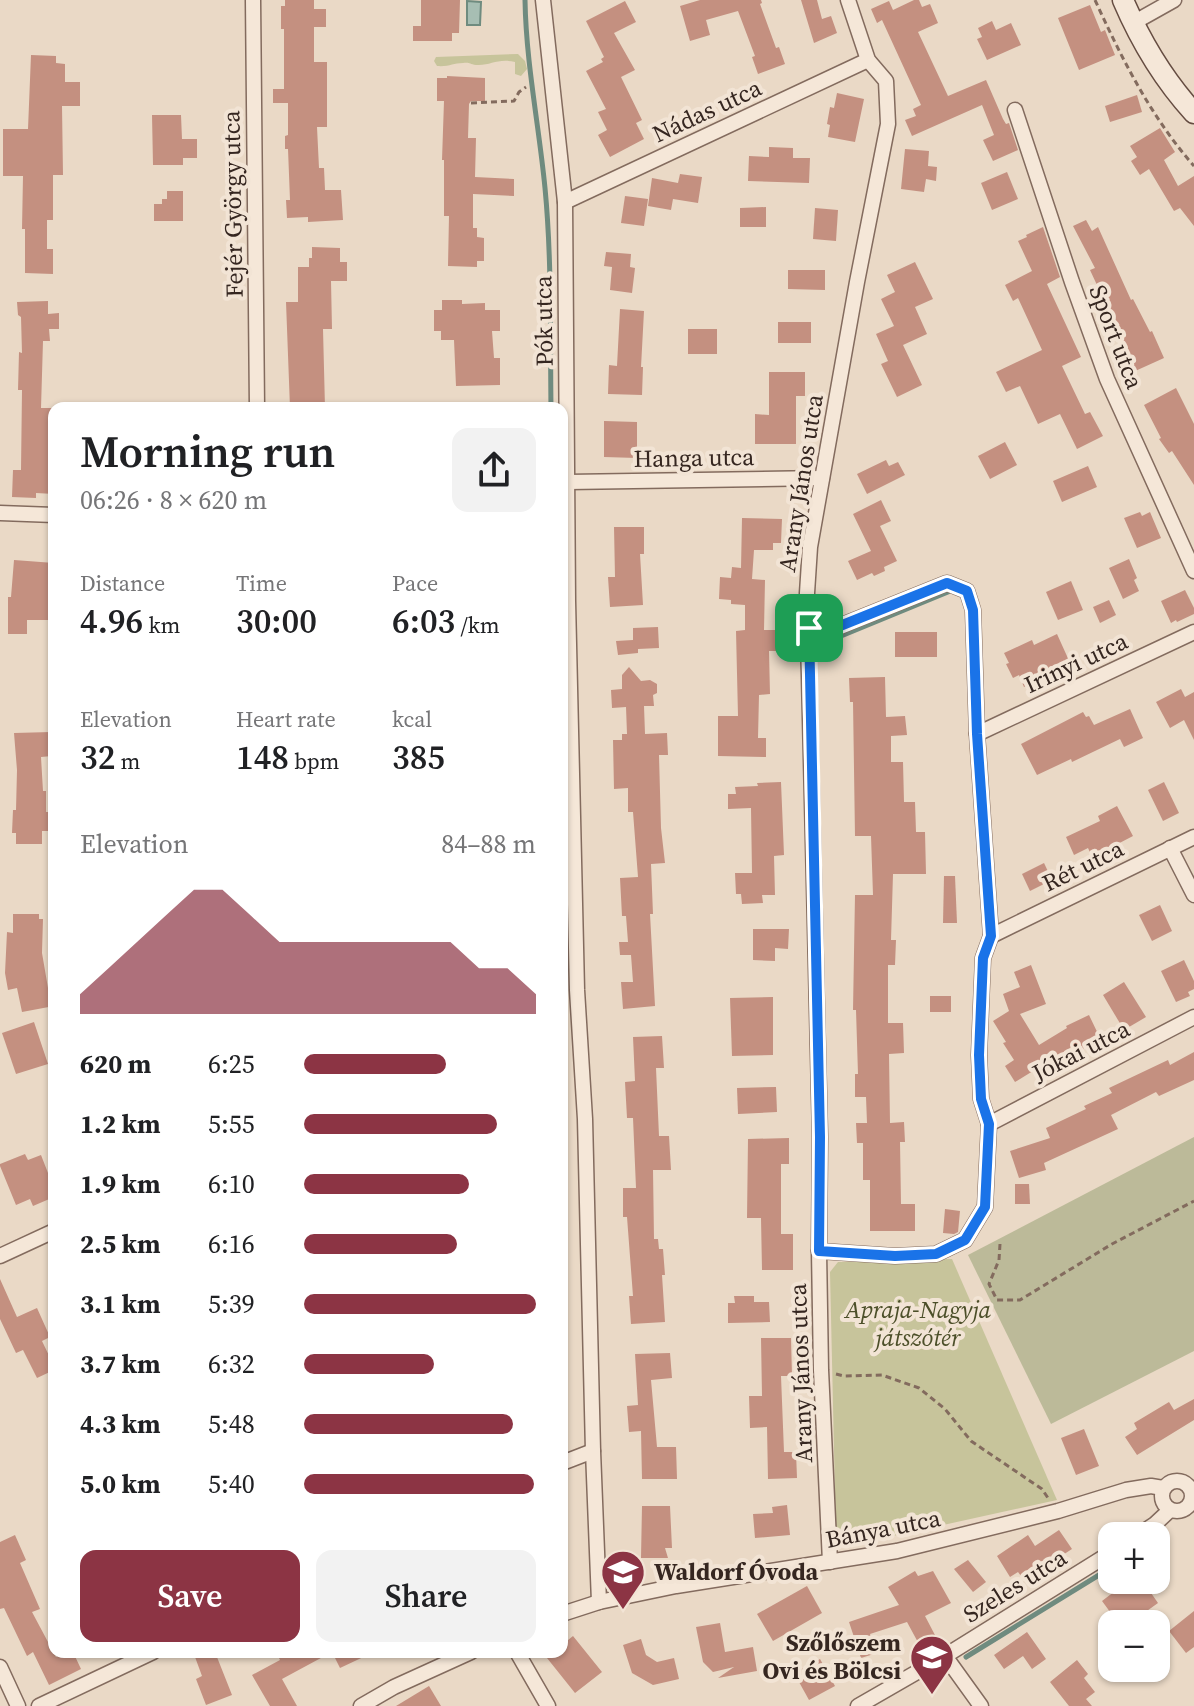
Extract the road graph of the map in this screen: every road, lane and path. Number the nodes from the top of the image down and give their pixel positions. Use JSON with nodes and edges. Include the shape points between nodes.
{"nodes":[{"id":1,"x":253,"y":0,"type":"edge"},
{"id":2,"x":543,"y":0,"type":"edge"},
{"id":3,"x":848,"y":0,"type":"edge"},
{"id":4,"x":1095,"y":0,"type":"edge"},
{"id":5,"x":1123,"y":0,"type":"edge"},
{"id":6,"x":1174,"y":0,"type":"edge"},
{"id":7,"x":1133,"y":23,"type":"junction"},
{"id":8,"x":868,"y":60,"type":"junction"},
{"id":9,"x":526,"y":87,"type":"dead end"},
{"id":10,"x":471,"y":103,"type":"dead end"},
{"id":11,"x":1015,"y":110,"type":"dead end"},
{"id":12,"x":1194,"y":113,"type":"edge"},
{"id":13,"x":1194,"y":166,"type":"edge"},
{"id":14,"x":565,"y":202,"type":"junction"},
{"id":15,"x":257,"y":402,"type":"edge"},
{"id":16,"x":567,"y":402,"type":"edge"},
{"id":17,"x":822,"y":478,"type":"junction"},
{"id":18,"x":568,"y":482,"type":"edge"},
{"id":19,"x":0,"y":513,"type":"edge"},
{"id":20,"x":48,"y":515,"type":"edge"},
{"id":21,"x":1194,"y":571,"type":"edge"},
{"id":22,"x":809,"y":628,"type":"junction"},
{"id":23,"x":1194,"y":632,"type":"edge"},
{"id":24,"x":568,"y":698,"type":"edge"},
{"id":25,"x":977,"y":734,"type":"junction"},
{"id":26,"x":1194,"y":837,"type":"edge"},
{"id":27,"x":1170,"y":848,"type":"junction"},
{"id":28,"x":1194,"y":895,"type":"edge"},
{"id":29,"x":991,"y":936,"type":"junction"},
{"id":30,"x":577,"y":990,"type":"junction"},
{"id":31,"x":568,"y":994,"type":"edge"},
{"id":32,"x":1194,"y":1017,"type":"edge"},
{"id":33,"x":989,"y":1124,"type":"junction"},
{"id":34,"x":1194,"y":1201,"type":"edge"},
{"id":35,"x":48,"y":1234,"type":"edge"},
{"id":36,"x":1000,"y":1244,"type":"dead end"},
{"id":37,"x":819,"y":1251,"type":"junction"},
{"id":38,"x":0,"y":1256,"type":"edge"},
{"id":39,"x":821,"y":1370,"type":"junction"},
{"id":40,"x":593,"y":1451,"type":"junction"},
{"id":41,"x":568,"y":1461,"type":"edge"},
{"id":42,"x":1191,"y":1484,"type":"edge"},
{"id":43,"x":1163,"y":1488,"type":"junction"},
{"id":44,"x":1192,"y":1509,"type":"edge"},
{"id":45,"x":1170,"y":1510,"type":"junction"},
{"id":46,"x":1058,"y":1511,"type":"junction"},
{"id":47,"x":1157,"y":1522,"type":"edge"},
{"id":48,"x":1098,"y":1561,"type":"edge"},
{"id":49,"x":830,"y":1562,"type":"junction"},
{"id":50,"x":599,"y":1602,"type":"junction"},
{"id":51,"x":568,"y":1612,"type":"edge"},
{"id":52,"x":945,"y":1656,"type":"junction"},
{"id":53,"x":140,"y":1658,"type":"edge"},
{"id":54,"x":458,"y":1658,"type":"edge"},
{"id":55,"x":520,"y":1658,"type":"edge"},
{"id":56,"x":0,"y":1667,"type":"edge"},
{"id":57,"x":18,"y":1706,"type":"edge"},
{"id":58,"x":39,"y":1706,"type":"edge"},
{"id":59,"x":361,"y":1706,"type":"edge"},
{"id":60,"x":548,"y":1706,"type":"edge"},
{"id":61,"x":858,"y":1706,"type":"edge"},
{"id":62,"x":981,"y":1706,"type":"edge"}],
"edges":[{"from":1,"to":15,"type":"street","name":"Fejér György utca"},
{"from":2,"to":14,"type":"street","name":"Pók utca"},
{"from":3,"to":8,"type":"street","name":"Arany János utca"},
{"from":4,"to":13,"type":"path","via":[[1150,107]]},
{"from":5,"to":7,"type":"street"},
{"from":6,"to":7,"type":"street"},
{"from":7,"to":12,"type":"street","via":[[1153,61]]},
{"from":8,"to":14,"type":"street","name":"Nádas utca"},
{"from":8,"to":17,"type":"street","name":"Arany János utca","via":[[886,81],[888,124]]},
{"from":9,"to":10,"type":"path","via":[[514,101]]},
{"from":11,"to":21,"type":"street","name":"Sport utca","via":[[1107,379]]},
{"from":14,"to":16,"type":"street","name":"Pók utca"},
{"from":17,"to":18,"type":"street","name":"Hanga utca"},
{"from":17,"to":22,"type":"street","name":"Arany János utca","via":[[810,547]]},
{"from":19,"to":20,"type":"street"},
{"from":22,"to":25,"type":"street","via":[[835,628],[947,583],[967,591],[973,610]]},
{"from":22,"to":37,"type":"street","name":"Arany János utca"},
{"from":23,"to":25,"type":"street","name":"Irinyi utca"},
{"from":24,"to":30,"type":"street","name":"Pók utca"},
{"from":25,"to":29,"type":"street"},
{"from":26,"to":27,"type":"street","name":"Rét utca"},
{"from":27,"to":28,"type":"street"},
{"from":27,"to":29,"type":"street","name":"Rét utca"},
{"from":29,"to":33,"type":"street","via":[[983,958],[979,1055],[981,1099]]},
{"from":30,"to":31,"type":"street"},
{"from":30,"to":40,"type":"street","name":"Pók utca"},
{"from":32,"to":33,"type":"street","name":"Jókai utca"},
{"from":33,"to":37,"type":"street","via":[[985,1207],[965,1240],[936,1254]]},
{"from":34,"to":36,"type":"path","via":[[1020,1300],[997,1300],[989,1284]]},
{"from":35,"to":38,"type":"street"},
{"from":37,"to":39,"type":"street","name":"Arany János utca"},
{"from":39,"to":46,"type":"path","via":[[844,1376],[882,1375],[919,1388],[971,1441],[1042,1489]]},
{"from":39,"to":49,"type":"street","name":"Arany János utca"},
{"from":40,"to":41,"type":"street"},
{"from":40,"to":50,"type":"street","name":"Pók utca"},
{"from":42,"to":43,"type":"street","via":[[1175,1481]]},
{"from":42,"to":44,"type":"street"},
{"from":43,"to":45,"type":"street","via":[[1163,1502]]},
{"from":43,"to":46,"type":"street","name":"Bánya utca","via":[[1126,1490]]},
{"from":44,"to":45,"type":"street"},
{"from":45,"to":47,"type":"street"},
{"from":46,"to":49,"type":"street","name":"Bánya utca"},
{"from":48,"to":52,"type":"street","name":"Szeles utca"},
{"from":49,"to":50,"type":"street","name":"Bánya utca"},
{"from":50,"to":51,"type":"street","name":"Bánya utca"},
{"from":52,"to":61,"type":"street","name":"Szeles utca"},
{"from":52,"to":62,"type":"street"},
{"from":53,"to":58,"type":"street"},
{"from":54,"to":59,"type":"street"},
{"from":55,"to":60,"type":"street"},
{"from":56,"to":57,"type":"street"}]}
